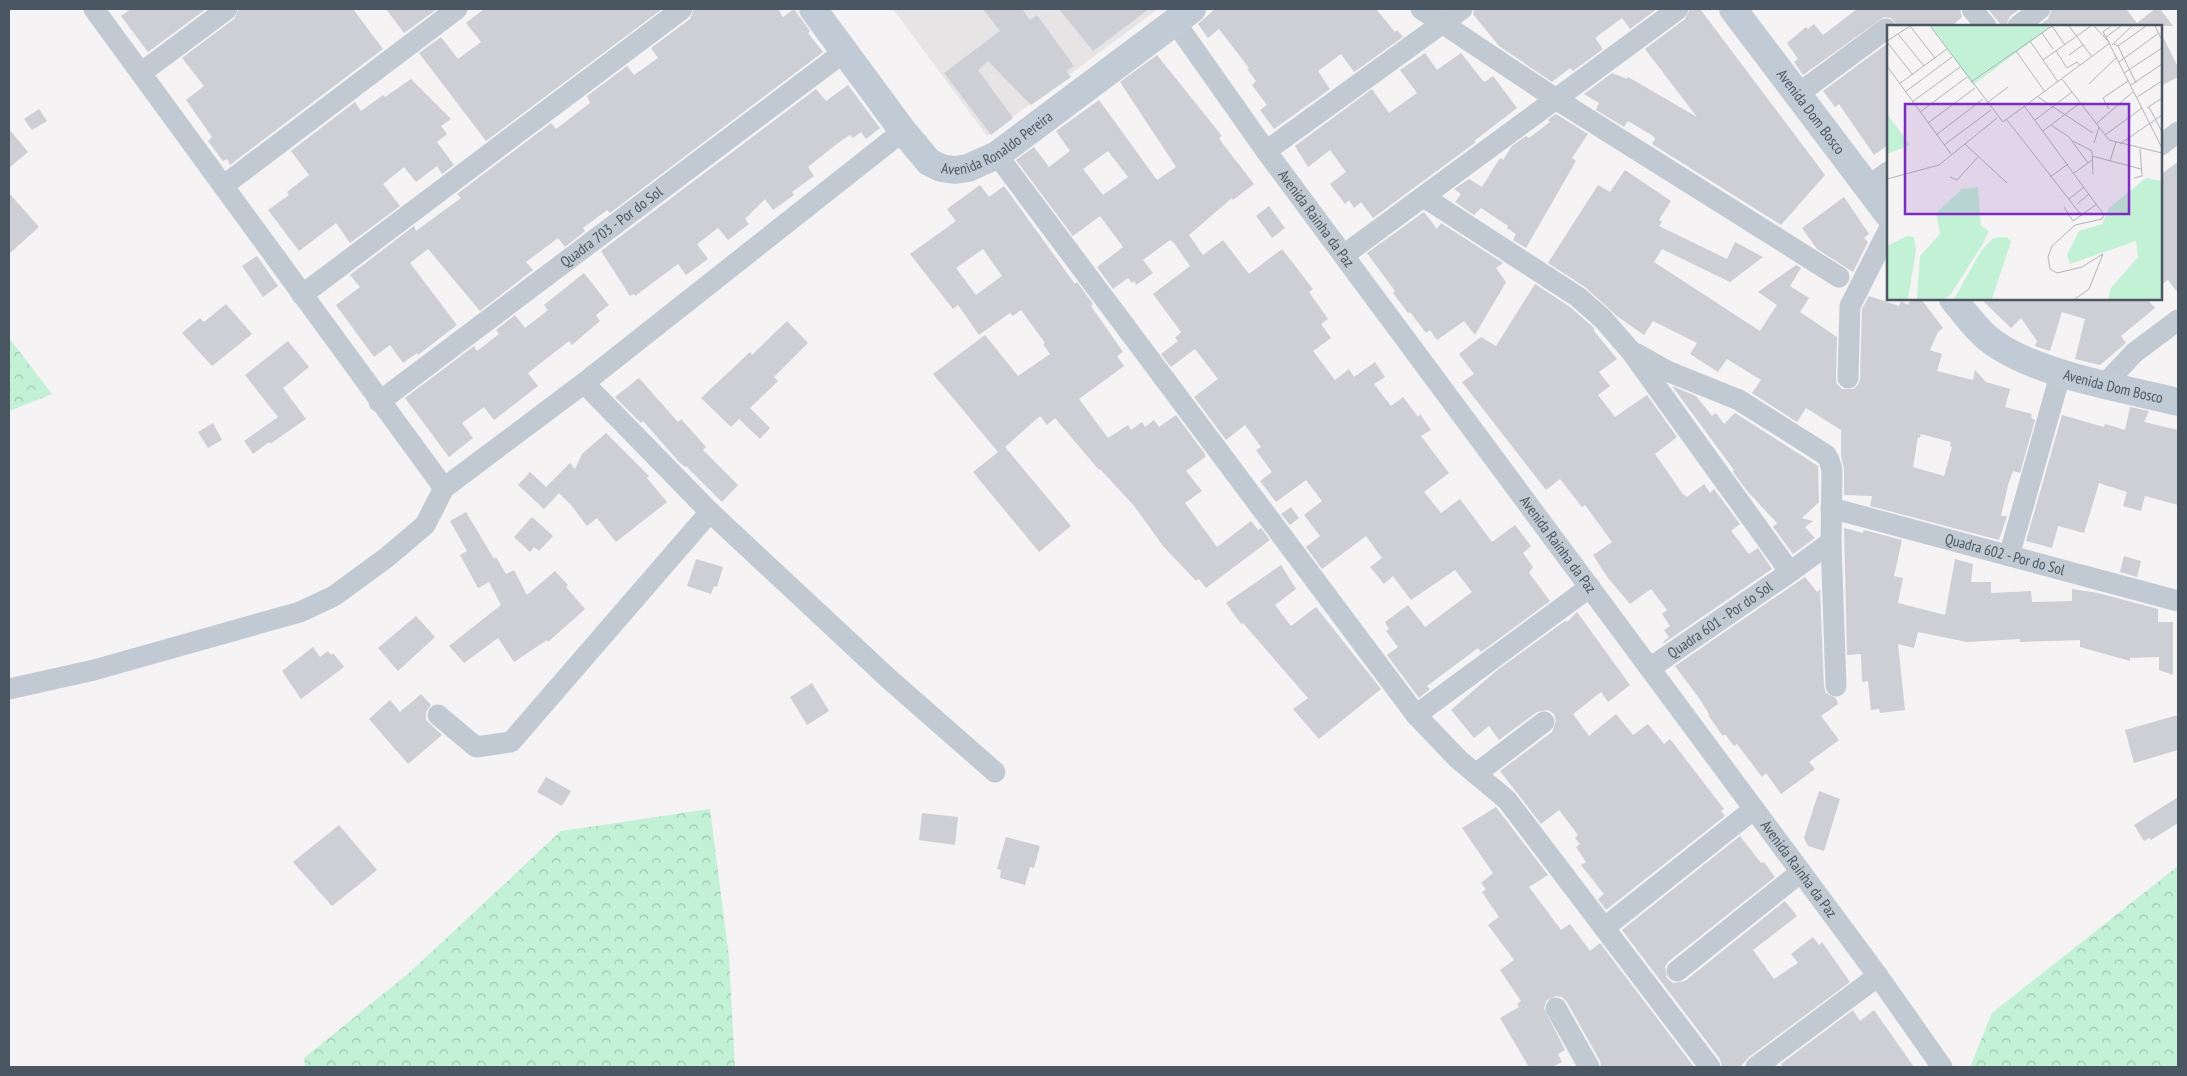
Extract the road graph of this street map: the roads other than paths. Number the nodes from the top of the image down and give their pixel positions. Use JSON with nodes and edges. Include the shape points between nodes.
{"nodes":[{"id":1,"x":94,"y":9,"type":"edge"},
{"id":2,"x":227,"y":9,"type":"edge"},
{"id":3,"x":457,"y":9,"type":"edge"},
{"id":4,"x":682,"y":9,"type":"edge"},
{"id":5,"x":813,"y":9,"type":"edge"},
{"id":6,"x":1421,"y":9,"type":"edge"},
{"id":7,"x":1462,"y":9,"type":"edge"},
{"id":8,"x":1678,"y":9,"type":"edge"},
{"id":9,"x":1733,"y":9,"type":"edge"},
{"id":10,"x":1972,"y":9,"type":"edge"},
{"id":11,"x":2040,"y":9,"type":"edge"},
{"id":12,"x":1183,"y":15,"type":"edge"},
{"id":13,"x":1442,"y":23,"type":"junction"},
{"id":14,"x":1985,"y":25,"type":"edge"},
{"id":15,"x":2019,"y":25,"type":"edge"},
{"id":16,"x":1886,"y":29,"type":"dead end"},
{"id":17,"x":844,"y":52,"type":"junction"},
{"id":18,"x":141,"y":73,"type":"junction"},
{"id":19,"x":1798,"y":94,"type":"junction"},
{"id":20,"x":1556,"y":99,"type":"junction"},
{"id":21,"x":903,"y":131,"type":"junction"},
{"id":22,"x":2178,"y":132,"type":"edge"},
{"id":23,"x":2162,"y":144,"type":"edge"},
{"id":24,"x":1266,"y":151,"type":"junction"},
{"id":25,"x":997,"y":155,"type":"junction"},
{"id":26,"x":1878,"y":180,"type":"edge"},
{"id":27,"x":222,"y":186,"type":"junction"},
{"id":28,"x":1424,"y":197,"type":"junction"},
{"id":29,"x":1887,"y":211,"type":"edge"},
{"id":30,"x":1887,"y":233,"type":"edge"},
{"id":31,"x":1344,"y":255,"type":"junction"},
{"id":32,"x":1839,"y":277,"type":"dead end"},
{"id":33,"x":302,"y":295,"type":"junction"},
{"id":34,"x":1954,"y":300,"type":"edge"},
{"id":35,"x":2178,"y":320,"type":"edge"},
{"id":36,"x":1630,"y":350,"type":"junction"},
{"id":37,"x":2060,"y":372,"type":"junction"},
{"id":38,"x":1848,"y":378,"type":"dead end"},
{"id":39,"x":584,"y":383,"type":"junction"},
{"id":40,"x":2105,"y":384,"type":"junction"},
{"id":41,"x":379,"y":402,"type":"junction"},
{"id":42,"x":2178,"y":402,"type":"edge"},
{"id":43,"x":444,"y":488,"type":"junction"},
{"id":44,"x":1831,"y":508,"type":"junction"},
{"id":45,"x":710,"y":512,"type":"junction"},
{"id":46,"x":1831,"y":542,"type":"junction"},
{"id":47,"x":2009,"y":556,"type":"junction"},
{"id":48,"x":1790,"y":572,"type":"junction"},
{"id":49,"x":1590,"y":586,"type":"junction"},
{"id":50,"x":2178,"y":601,"type":"edge"},
{"id":51,"x":1650,"y":668,"type":"junction"},
{"id":52,"x":1836,"y":686,"type":"dead end"},
{"id":53,"x":9,"y":690,"type":"edge"},
{"id":54,"x":438,"y":715,"type":"dead end"},
{"id":55,"x":1416,"y":715,"type":"junction"},
{"id":56,"x":1544,"y":722,"type":"dead end"},
{"id":57,"x":995,"y":772,"type":"dead end"},
{"id":58,"x":1477,"y":773,"type":"junction"},
{"id":59,"x":1754,"y":809,"type":"junction"},
{"id":60,"x":1801,"y":872,"type":"junction"},
{"id":61,"x":1604,"y":928,"type":"junction"},
{"id":62,"x":1677,"y":971,"type":"dead end"},
{"id":63,"x":1878,"y":976,"type":"junction"},
{"id":64,"x":1556,"y":1008,"type":"dead end"},
{"id":65,"x":1589,"y":1067,"type":"edge"},
{"id":66,"x":1710,"y":1067,"type":"edge"},
{"id":67,"x":1756,"y":1067,"type":"edge"},
{"id":68,"x":1942,"y":1067,"type":"edge"}],
"edges":[{"from":1,"to":18,"type":"street"},
{"from":2,"to":18,"type":"street"},
{"from":3,"to":27,"type":"street"},
{"from":4,"to":33,"type":"street"},
{"from":5,"to":17,"type":"street","name":"Avenida Ronaldo Pereira"},
{"from":6,"to":13,"type":"street"},
{"from":7,"to":13,"type":"street"},
{"from":8,"to":20,"type":"street"},
{"from":9,"to":19,"type":"street","name":"Avenida Dom Bosco"},
{"from":10,"to":14,"type":"street"},
{"from":11,"to":15,"type":"street"},
{"from":12,"to":24,"type":"street","name":"Avenida Rainha da Paz"},
{"from":12,"to":25,"type":"street","name":"Avenida Ronaldo Pereira"},
{"from":13,"to":20,"type":"street"},
{"from":13,"to":24,"type":"street"},
{"from":16,"to":19,"type":"street"},
{"from":17,"to":21,"type":"street","name":"Avenida Ronaldo Pereira"},
{"from":17,"to":41,"type":"street","name":"Quadra 703 - Por do Sol"},
{"from":18,"to":27,"type":"street"},
{"from":19,"to":26,"type":"street","name":"Avenida Dom Bosco"},
{"from":20,"to":28,"type":"street"},
{"from":20,"to":32,"type":"street"},
{"from":21,"to":25,"type":"street","name":"Avenida Ronaldo Pereira","via":[[930,162],[941,168],[968,168]]},
{"from":21,"to":39,"type":"street"},
{"from":22,"to":23,"type":"street"},
{"from":24,"to":31,"type":"street","name":"Avenida Rainha da Paz"},
{"from":25,"to":55,"type":"street"},
{"from":26,"to":29,"type":"street","name":"Avenida Dom Bosco"},
{"from":27,"to":33,"type":"street"},
{"from":28,"to":31,"type":"street"},
{"from":28,"to":36,"type":"street","via":[[1578,297]]},
{"from":30,"to":38,"type":"street","via":[[1850,306]]},
{"from":31,"to":49,"type":"street","name":"Avenida Rainha da Paz"},
{"from":33,"to":41,"type":"street"},
{"from":34,"to":37,"type":"street","name":"Avenida Dom Bosco","via":[[1983,334],[2000,347]]},
{"from":35,"to":40,"type":"street","via":[[2134,353]]},
{"from":36,"to":44,"type":"street","via":[[1667,371],[1739,400],[1826,455],[1832,470]]},
{"from":36,"to":48,"type":"street"},
{"from":37,"to":40,"type":"street","name":"Avenida Dom Bosco"},
{"from":37,"to":47,"type":"street"},
{"from":39,"to":43,"type":"street"},
{"from":39,"to":45,"type":"street"},
{"from":40,"to":42,"type":"street","name":"Avenida Dom Bosco"},
{"from":41,"to":43,"type":"street"},
{"from":43,"to":53,"type":"street","via":[[425,525],[334,596],[300,612],[94,670]]},
{"from":44,"to":46,"type":"street"},
{"from":44,"to":47,"type":"street","name":"Quadra 602 - Por do Sol"},
{"from":45,"to":54,"type":"street","via":[[512,742],[476,747]]},
{"from":45,"to":57,"type":"street","via":[[889,679]]},
{"from":46,"to":48,"type":"street","name":"Quadra 601 - Por do Sol"},
{"from":46,"to":52,"type":"street"},
{"from":47,"to":50,"type":"street","name":"Quadra 602 - Por do Sol"},
{"from":48,"to":51,"type":"street","name":"Quadra 601 - Por do Sol"},
{"from":49,"to":51,"type":"street","name":"Avenida Rainha da Paz"},
{"from":49,"to":55,"type":"street"},
{"from":51,"to":59,"type":"street","name":"Avenida Rainha da Paz"},
{"from":55,"to":58,"type":"street","via":[[1448,749]]},
{"from":56,"to":58,"type":"street"},
{"from":58,"to":61,"type":"street","via":[[1507,800]]},
{"from":59,"to":60,"type":"street","name":"Avenida Rainha da Paz"},
{"from":59,"to":61,"type":"street"},
{"from":60,"to":62,"type":"street"},
{"from":60,"to":63,"type":"street","name":"Avenida Rainha da Paz"},
{"from":61,"to":66,"type":"street"},
{"from":63,"to":67,"type":"street"},
{"from":63,"to":68,"type":"street","name":"Avenida Rainha da Paz"},
{"from":64,"to":65,"type":"street"}]}
